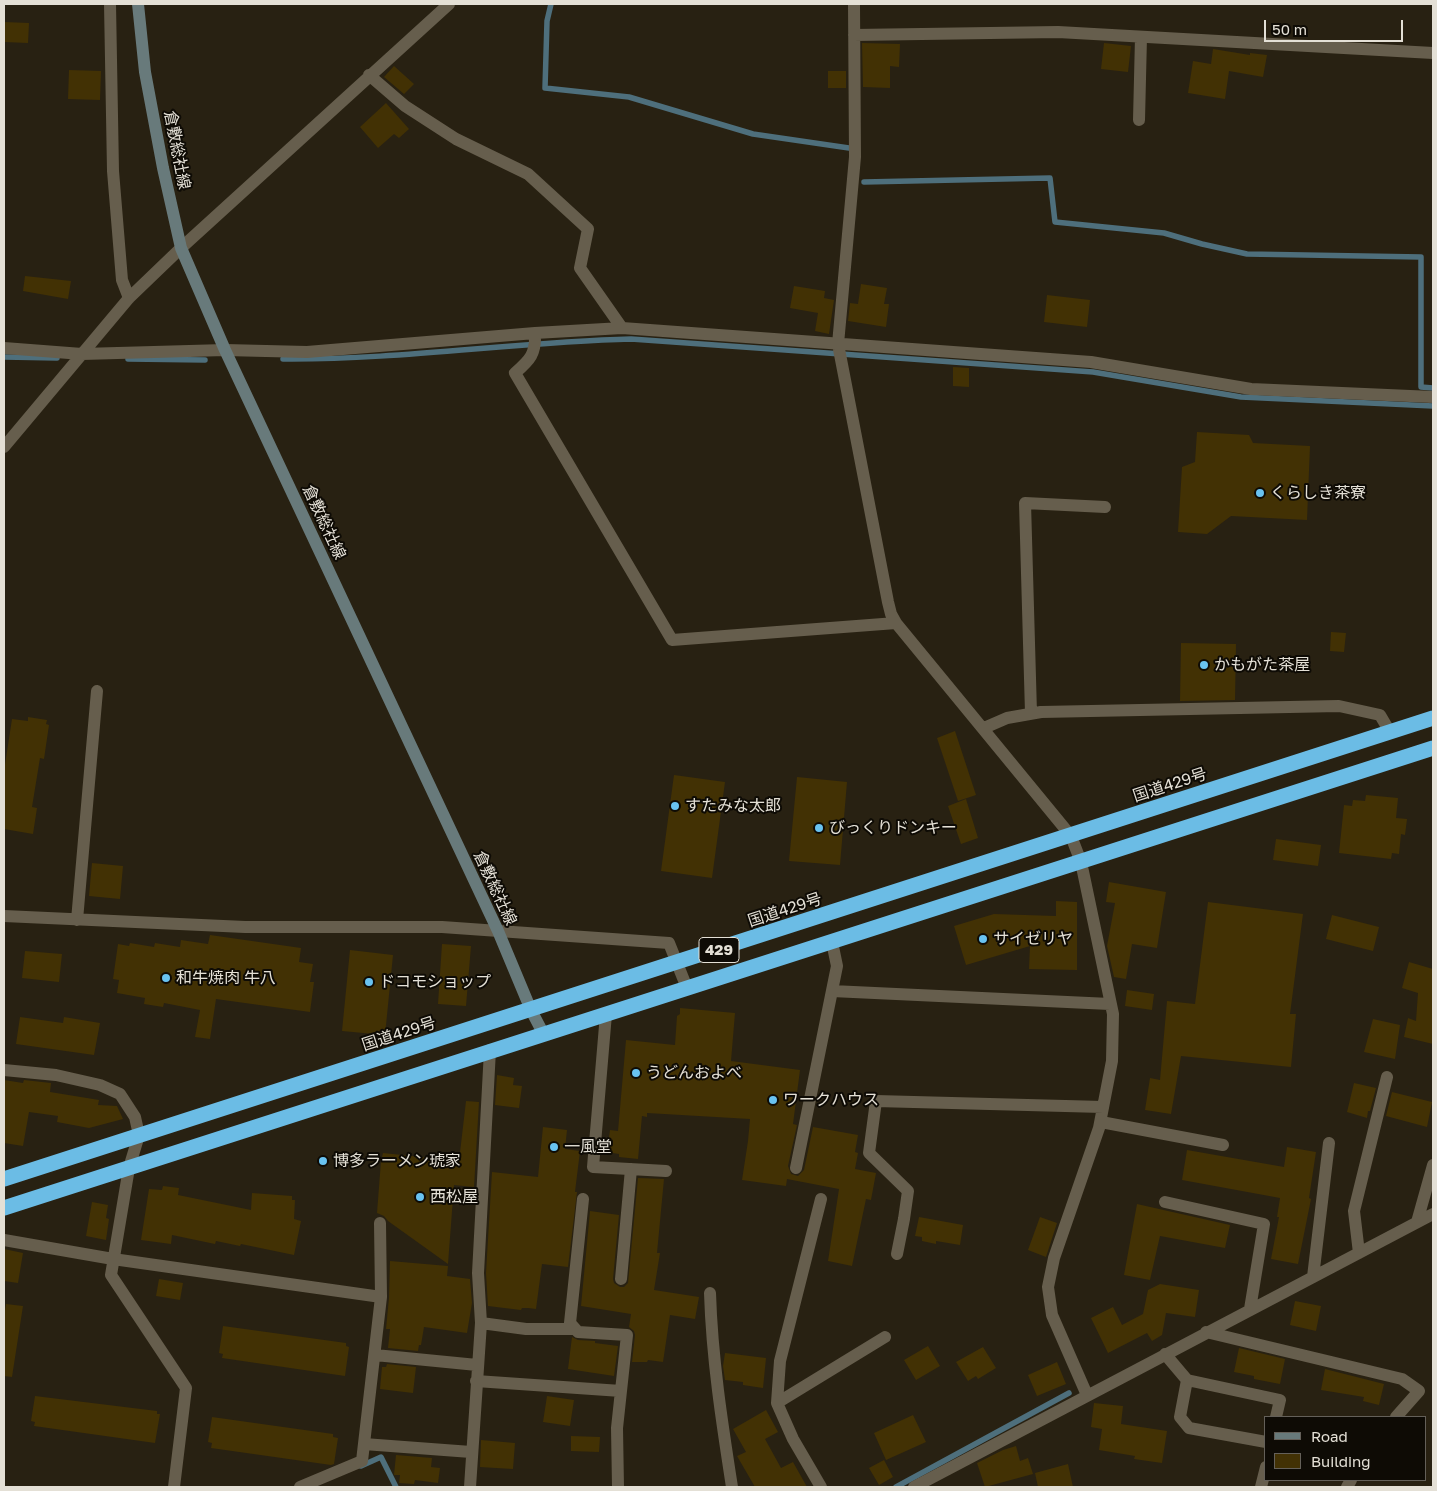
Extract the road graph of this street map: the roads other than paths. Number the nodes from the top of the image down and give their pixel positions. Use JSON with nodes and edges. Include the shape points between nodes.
{"nodes":[{"id":1,"x":110,"y":4,"type":"edge"},
{"id":2,"x":138,"y":4,"type":"edge"},
{"id":3,"x":449,"y":4,"type":"edge"},
{"id":4,"x":854,"y":4,"type":"edge"},
{"id":5,"x":854,"y":35,"type":"junction"},
{"id":6,"x":1142,"y":37,"type":"junction"},
{"id":7,"x":1433,"y":54,"type":"edge"},
{"id":8,"x":369,"y":75,"type":"junction"},
{"id":9,"x":1139,"y":120,"type":"dead end"},
{"id":10,"x":181,"y":248,"type":"junction"},
{"id":11,"x":129,"y":298,"type":"junction"},
{"id":12,"x":622,"y":328,"type":"junction"},
{"id":13,"x":535,"y":339,"type":"junction"},
{"id":14,"x":4,"y":348,"type":"edge"},
{"id":15,"x":225,"y":350,"type":"junction"},
{"id":16,"x":839,"y":351,"type":"junction"},
{"id":17,"x":78,"y":358,"type":"junction"},
{"id":18,"x":1433,"y":397,"type":"edge"},
{"id":19,"x":4,"y":447,"type":"edge"},
{"id":20,"x":1105,"y":507,"type":"dead end"},
{"id":21,"x":896,"y":623,"type":"junction"},
{"id":22,"x":97,"y":691,"type":"dead end"},
{"id":23,"x":1032,"y":713,"type":"junction"},
{"id":24,"x":1433,"y":718,"type":"edge"},
{"id":25,"x":984,"y":728,"type":"junction"},
{"id":26,"x":1390,"y":732,"type":"junction"},
{"id":27,"x":1433,"y":748,"type":"edge"},
{"id":28,"x":1071,"y":836,"type":"junction"},
{"id":29,"x":1081,"y":862,"type":"junction"},
{"id":30,"x":4,"y":916,"type":"edge"},
{"id":31,"x":77,"y":920,"type":"junction"},
{"id":32,"x":498,"y":931,"type":"junction"},
{"id":33,"x":832,"y":942,"type":"junction"},
{"id":34,"x":677,"y":963,"type":"junction"},
{"id":35,"x":687,"y":988,"type":"junction"},
{"id":36,"x":832,"y":992,"type":"junction"},
{"id":37,"x":1110,"y":1004,"type":"junction"},
{"id":38,"x":531,"y":1010,"type":"junction"},
{"id":39,"x":606,"y":1014,"type":"junction"},
{"id":40,"x":543,"y":1033,"type":"junction"},
{"id":41,"x":490,"y":1050,"type":"junction"},
{"id":42,"x":4,"y":1070,"type":"edge"},
{"id":43,"x":1387,"y":1078,"type":"dead end"},
{"id":44,"x":1103,"y":1107,"type":"junction"},
{"id":45,"x":1101,"y":1122,"type":"junction"},
{"id":46,"x":139,"y":1135,"type":"junction"},
{"id":47,"x":1329,"y":1144,"type":"dead end"},
{"id":48,"x":1224,"y":1145,"type":"dead end"},
{"id":49,"x":1433,"y":1165,"type":"edge"},
{"id":50,"x":128,"y":1168,"type":"junction"},
{"id":51,"x":796,"y":1168,"type":"dead end"},
{"id":52,"x":631,"y":1169,"type":"junction"},
{"id":53,"x":666,"y":1171,"type":"dead end"},
{"id":54,"x":4,"y":1179,"type":"edge"},
{"id":55,"x":583,"y":1199,"type":"dead end"},
{"id":56,"x":822,"y":1199,"type":"dead end"},
{"id":57,"x":1165,"y":1202,"type":"dead end"},
{"id":58,"x":4,"y":1208,"type":"edge"},
{"id":59,"x":1433,"y":1214,"type":"edge"},
{"id":60,"x":1417,"y":1222,"type":"junction"},
{"id":61,"x":380,"y":1223,"type":"dead end"},
{"id":62,"x":4,"y":1240,"type":"edge"},
{"id":63,"x":1358,"y":1253,"type":"junction"},
{"id":64,"x":897,"y":1254,"type":"dead end"},
{"id":65,"x":113,"y":1260,"type":"junction"},
{"id":66,"x":1313,"y":1276,"type":"junction"},
{"id":67,"x":621,"y":1279,"type":"dead end"},
{"id":68,"x":710,"y":1293,"type":"dead end"},
{"id":69,"x":381,"y":1297,"type":"junction"},
{"id":70,"x":1250,"y":1309,"type":"junction"},
{"id":71,"x":480,"y":1323,"type":"junction"},
{"id":72,"x":575,"y":1329,"type":"junction"},
{"id":73,"x":1206,"y":1332,"type":"junction"},
{"id":74,"x":885,"y":1337,"type":"dead end"},
{"id":75,"x":1165,"y":1354,"type":"junction"},
{"id":76,"x":375,"y":1355,"type":"junction"},
{"id":77,"x":477,"y":1365,"type":"junction"},
{"id":78,"x":476,"y":1380,"type":"junction"},
{"id":79,"x":1187,"y":1380,"type":"junction"},
{"id":80,"x":621,"y":1391,"type":"junction"},
{"id":81,"x":1087,"y":1395,"type":"junction"},
{"id":82,"x":777,"y":1403,"type":"junction"},
{"id":83,"x":1276,"y":1416,"type":"edge"},
{"id":84,"x":1397,"y":1416,"type":"edge"},
{"id":85,"x":1264,"y":1442,"type":"edge"},
{"id":86,"x":364,"y":1444,"type":"junction"},
{"id":87,"x":471,"y":1452,"type":"junction"},
{"id":88,"x":174,"y":1487,"type":"edge"},
{"id":89,"x":300,"y":1487,"type":"edge"},
{"id":90,"x":470,"y":1487,"type":"edge"},
{"id":91,"x":618,"y":1487,"type":"edge"},
{"id":92,"x":732,"y":1487,"type":"edge"},
{"id":93,"x":821,"y":1487,"type":"edge"},
{"id":94,"x":916,"y":1487,"type":"edge"}],
"edges":[{"from":1,"to":11,"type":"street","via":[[113,172],[122,280]]},
{"from":2,"to":10,"type":"main road","name":"倉敷総社線","via":[[145,72]]},
{"from":3,"to":8,"type":"street"},
{"from":4,"to":5,"type":"street"},
{"from":5,"to":6,"type":"street","via":[[1058,32]]},
{"from":5,"to":16,"type":"street","via":[[856,157]]},
{"from":6,"to":7,"type":"street"},
{"from":6,"to":9,"type":"street"},
{"from":8,"to":10,"type":"street"},
{"from":8,"to":12,"type":"street","via":[[405,106],[456,139],[528,174],[588,229],[580,268]]},
{"from":10,"to":11,"type":"street"},
{"from":10,"to":15,"type":"main road","name":"倉敷総社線"},
{"from":11,"to":17,"type":"street"},
{"from":12,"to":13,"type":"street"},
{"from":12,"to":16,"type":"street"},
{"from":13,"to":15,"type":"street","via":[[307,352]]},
{"from":13,"to":21,"type":"street","via":[[534,353],[515,373],[672,640]]},
{"from":14,"to":17,"type":"street"},
{"from":15,"to":17,"type":"street"},
{"from":15,"to":32,"type":"main road","name":"倉敷総社線"},
{"from":16,"to":18,"type":"street","via":[[1090,362],[1251,389]]},
{"from":16,"to":21,"type":"street","via":[[888,602]]},
{"from":17,"to":19,"type":"street"},
{"from":20,"to":23,"type":"street","via":[[1025,503]]},
{"from":21,"to":25,"type":"street"},
{"from":22,"to":31,"type":"street"},
{"from":23,"to":25,"type":"street","via":[[1006,718]]},
{"from":23,"to":26,"type":"street","via":[[1339,706],[1380,715]]},
{"from":24,"to":26,"type":"highway","name":"国道429号","number":"429"},
{"from":25,"to":28,"type":"street"},
{"from":26,"to":28,"type":"highway","name":"国道429号","number":"429"},
{"from":27,"to":29,"type":"highway","number":"429"},
{"from":28,"to":29,"type":"street"},
{"from":28,"to":34,"type":"highway","name":"国道429号","number":"429"},
{"from":29,"to":33,"type":"highway","number":"429"},
{"from":29,"to":37,"type":"street"},
{"from":30,"to":31,"type":"street"},
{"from":31,"to":32,"type":"street","via":[[245,927],[442,927]]},
{"from":32,"to":34,"type":"street","via":[[669,943]]},
{"from":32,"to":38,"type":"main road","name":"倉敷総社線"},
{"from":33,"to":35,"type":"highway","number":"429"},
{"from":33,"to":36,"type":"street","via":[[836,966]]},
{"from":34,"to":35,"type":"street"},
{"from":34,"to":38,"type":"highway","name":"国道429号","number":"429"},
{"from":35,"to":39,"type":"highway","number":"429"},
{"from":36,"to":37,"type":"street"},
{"from":36,"to":51,"type":"street"},
{"from":37,"to":44,"type":"street","via":[[1113,1014],[1112,1061]]},
{"from":38,"to":40,"type":"main road","name":"倉敷総社線"},
{"from":38,"to":46,"type":"highway","name":"国道429号","number":"429"},
{"from":39,"to":40,"type":"highway","number":"429"},
{"from":39,"to":52,"type":"street","via":[[593,1167]]},
{"from":40,"to":41,"type":"highway","number":"429"},
{"from":41,"to":50,"type":"highway","number":"429"},
{"from":41,"to":71,"type":"street","via":[[478,1273]]},
{"from":42,"to":46,"type":"street","via":[[56,1075],[100,1085],[120,1094],[135,1117]]},
{"from":43,"to":63,"type":"street","via":[[1354,1211]]},
{"from":44,"to":45,"type":"street"},
{"from":44,"to":64,"type":"street","via":[[876,1101],[869,1153],[908,1191]]},
{"from":45,"to":48,"type":"street"},
{"from":45,"to":81,"type":"street","via":[[1054,1258],[1048,1287],[1052,1315]]},
{"from":46,"to":50,"type":"street"},
{"from":46,"to":54,"type":"highway","name":"国道429号","number":"429"},
{"from":47,"to":66,"type":"street"},
{"from":49,"to":60,"type":"street"},
{"from":50,"to":58,"type":"highway","number":"429"},
{"from":50,"to":65,"type":"street"},
{"from":52,"to":53,"type":"street"},
{"from":52,"to":67,"type":"street"},
{"from":55,"to":72,"type":"street","via":[[570,1323]]},
{"from":56,"to":82,"type":"street","via":[[780,1361]]},
{"from":57,"to":70,"type":"street","via":[[1264,1224]]},
{"from":59,"to":60,"type":"street"},
{"from":60,"to":63,"type":"street"},
{"from":61,"to":69,"type":"street"},
{"from":62,"to":65,"type":"street"},
{"from":63,"to":66,"type":"street"},
{"from":65,"to":69,"type":"street"},
{"from":65,"to":88,"type":"street","via":[[111,1275],[186,1388]]},
{"from":66,"to":70,"type":"street"},
{"from":68,"to":92,"type":"street","via":[[718,1395]]},
{"from":69,"to":76,"type":"street"},
{"from":70,"to":73,"type":"street"},
{"from":71,"to":72,"type":"street","via":[[526,1329]]},
{"from":71,"to":77,"type":"street"},
{"from":72,"to":80,"type":"street","via":[[578,1332],[627,1335]]},
{"from":73,"to":75,"type":"street"},
{"from":73,"to":84,"type":"street","via":[[1402,1379],[1419,1391]]},
{"from":74,"to":82,"type":"street"},
{"from":75,"to":79,"type":"street"},
{"from":75,"to":81,"type":"street"},
{"from":76,"to":77,"type":"street"},
{"from":76,"to":86,"type":"street"},
{"from":77,"to":78,"type":"street"},
{"from":78,"to":80,"type":"street"},
{"from":78,"to":87,"type":"street"},
{"from":79,"to":83,"type":"street","via":[[1280,1400]]},
{"from":79,"to":85,"type":"street","via":[[1180,1417],[1189,1428]]},
{"from":80,"to":91,"type":"street","via":[[617,1428]]},
{"from":81,"to":94,"type":"street"},
{"from":82,"to":93,"type":"street","via":[[793,1440]]},
{"from":86,"to":87,"type":"street"},
{"from":86,"to":89,"type":"street","via":[[362,1461]]},
{"from":87,"to":90,"type":"street"}]}
